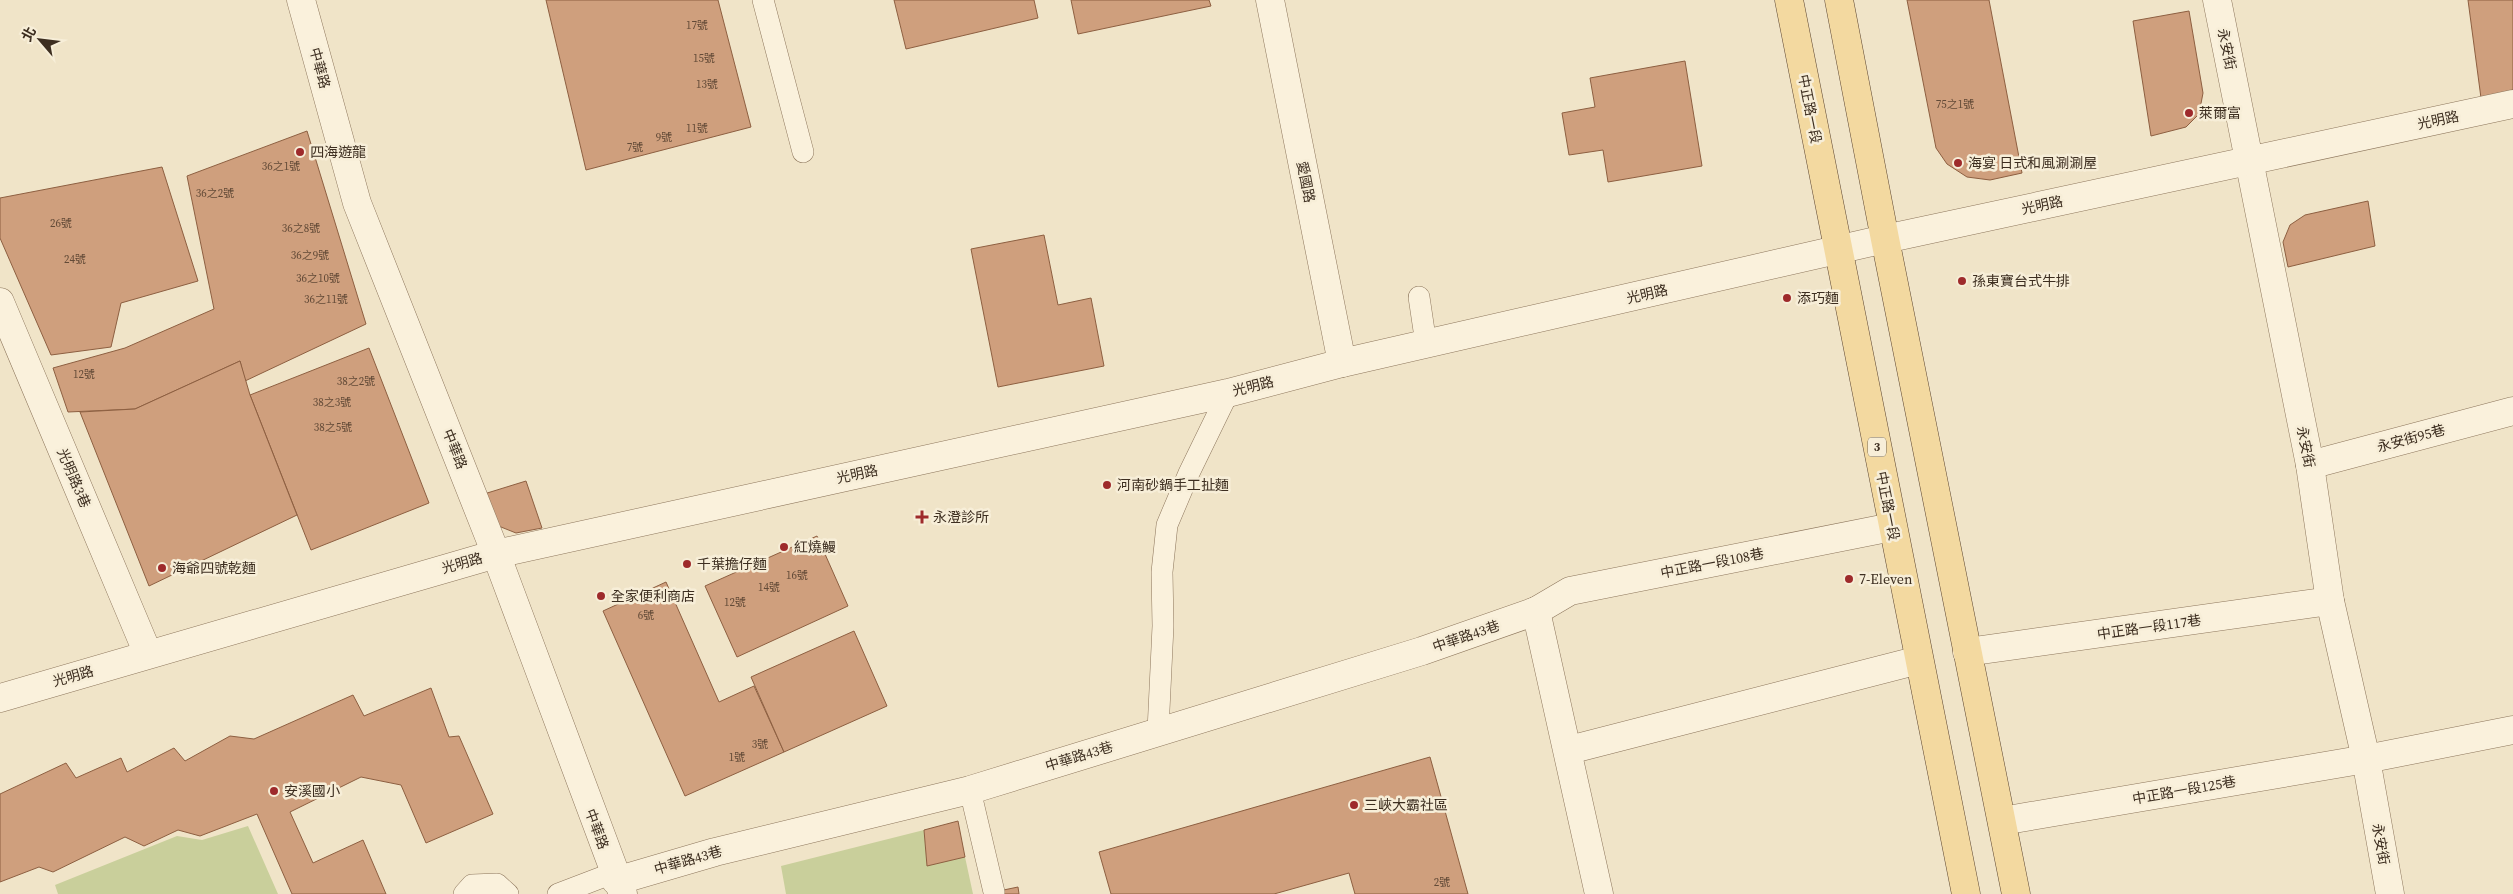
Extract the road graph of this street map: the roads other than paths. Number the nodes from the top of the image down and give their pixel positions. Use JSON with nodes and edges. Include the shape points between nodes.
{"nodes":[{"id":1,"x":301,"y":0,"type":"edge"},
{"id":2,"x":763,"y":0,"type":"edge"},
{"id":3,"x":1270,"y":0,"type":"edge"},
{"id":4,"x":1789,"y":0,"type":"edge"},
{"id":5,"x":1839,"y":0,"type":"edge"},
{"id":6,"x":2217,"y":0,"type":"edge"},
{"id":7,"x":2513,"y":104,"type":"edge"},
{"id":8,"x":803,"y":152,"type":"dead end"},
{"id":9,"x":2250,"y":161,"type":"junction"},
{"id":10,"x":1884,"y":239,"type":"junction"},
{"id":11,"x":1838,"y":250,"type":"junction"},
{"id":12,"x":1419,"y":297,"type":"dead end"},
{"id":13,"x":0,"y":302,"type":"edge"},
{"id":14,"x":1426,"y":344,"type":"junction"},
{"id":15,"x":1342,"y":363,"type":"junction"},
{"id":16,"x":1228,"y":392,"type":"junction"},
{"id":17,"x":2513,"y":411,"type":"edge"},
{"id":18,"x":2310,"y":465,"type":"junction"},
{"id":19,"x":1892,"y":527,"type":"junction"},
{"id":20,"x":496,"y":554,"type":"junction"},
{"id":21,"x":2330,"y":601,"type":"junction"},
{"id":22,"x":1536,"y":611,"type":"junction"},
{"id":23,"x":1967,"y":652,"type":"junction"},
{"id":24,"x":148,"y":654,"type":"junction"},
{"id":25,"x":1919,"y":660,"type":"junction"},
{"id":26,"x":0,"y":698,"type":"edge"},
{"id":27,"x":2513,"y":730,"type":"edge"},
{"id":28,"x":1158,"y":731,"type":"junction"},
{"id":29,"x":1569,"y":750,"type":"junction"},
{"id":30,"x":2366,"y":759,"type":"junction"},
{"id":31,"x":970,"y":790,"type":"junction"},
{"id":32,"x":2002,"y":821,"type":"junction"},
{"id":33,"x":617,"y":883,"type":"edge"},
{"id":34,"x":994,"y":892,"type":"dead end"},
{"id":35,"x":464,"y":894,"type":"edge"},
{"id":36,"x":508,"y":894,"type":"edge"},
{"id":37,"x":558,"y":894,"type":"edge"},
{"id":38,"x":1599,"y":894,"type":"edge"},
{"id":39,"x":1966,"y":894,"type":"edge"},
{"id":40,"x":2016,"y":894,"type":"edge"},
{"id":41,"x":2390,"y":894,"type":"edge"}],
"edges":[{"from":1,"to":20,"type":"street","name":"中華路","via":[[357,203]]},
{"from":2,"to":8,"type":"lane"},
{"from":3,"to":15,"type":"street","name":"愛國路"},
{"from":4,"to":11,"type":"main road","name":"中正路一段","number":"3"},
{"from":5,"to":10,"type":"main road"},
{"from":6,"to":9,"type":"street","name":"永安街"},
{"from":7,"to":9,"type":"street","name":"光明路"},
{"from":9,"to":10,"type":"street","name":"光明路"},
{"from":9,"to":18,"type":"street","name":"永安街"},
{"from":10,"to":11,"type":"street","name":"光明路"},
{"from":10,"to":23,"type":"main road"},
{"from":11,"to":14,"type":"street","name":"光明路"},
{"from":11,"to":19,"type":"main road","name":"中正路一段","number":"3"},
{"from":12,"to":14,"type":"lane"},
{"from":13,"to":24,"type":"street","name":"光明路3巷"},
{"from":14,"to":15,"type":"street","name":"光明路"},
{"from":15,"to":16,"type":"street","name":"光明路"},
{"from":16,"to":20,"type":"street","name":"光明路"},
{"from":16,"to":28,"type":"lane","via":[[1167,525],[1162,572],[1164,626]]},
{"from":17,"to":18,"type":"street","name":"永安街95巷"},
{"from":18,"to":21,"type":"street","name":"永安街"},
{"from":19,"to":22,"type":"street","name":"中正路一段108巷","via":[[1570,591]]},
{"from":19,"to":25,"type":"main road","name":"中正路一段","number":"3"},
{"from":20,"to":24,"type":"street","name":"光明路"},
{"from":20,"to":33,"type":"street","name":"中華路"},
{"from":21,"to":23,"type":"street","name":"中正路一段117巷"},
{"from":21,"to":30,"type":"street","name":"永安街"},
{"from":22,"to":28,"type":"street","name":"中華路43巷","via":[[1422,651]]},
{"from":22,"to":29,"type":"street"},
{"from":23,"to":32,"type":"main road"},
{"from":24,"to":26,"type":"street","name":"光明路"},
{"from":25,"to":29,"type":"street"},
{"from":25,"to":39,"type":"main road","name":"中正路一段","number":"3"},
{"from":27,"to":30,"type":"street","name":"中正路一段125巷"},
{"from":28,"to":31,"type":"street","name":"中華路43巷"},
{"from":29,"to":38,"type":"street"},
{"from":30,"to":32,"type":"street","name":"中正路一段125巷"},
{"from":30,"to":41,"type":"street","name":"永安街"},
{"from":31,"to":33,"type":"street","name":"中華路43巷","via":[[715,852]]},
{"from":31,"to":34,"type":"lane"},
{"from":32,"to":40,"type":"main road"},
{"from":33,"to":37,"type":"lane"},
{"from":35,"to":36,"type":"lane","via":[[472,885],[497,884]]}]}
